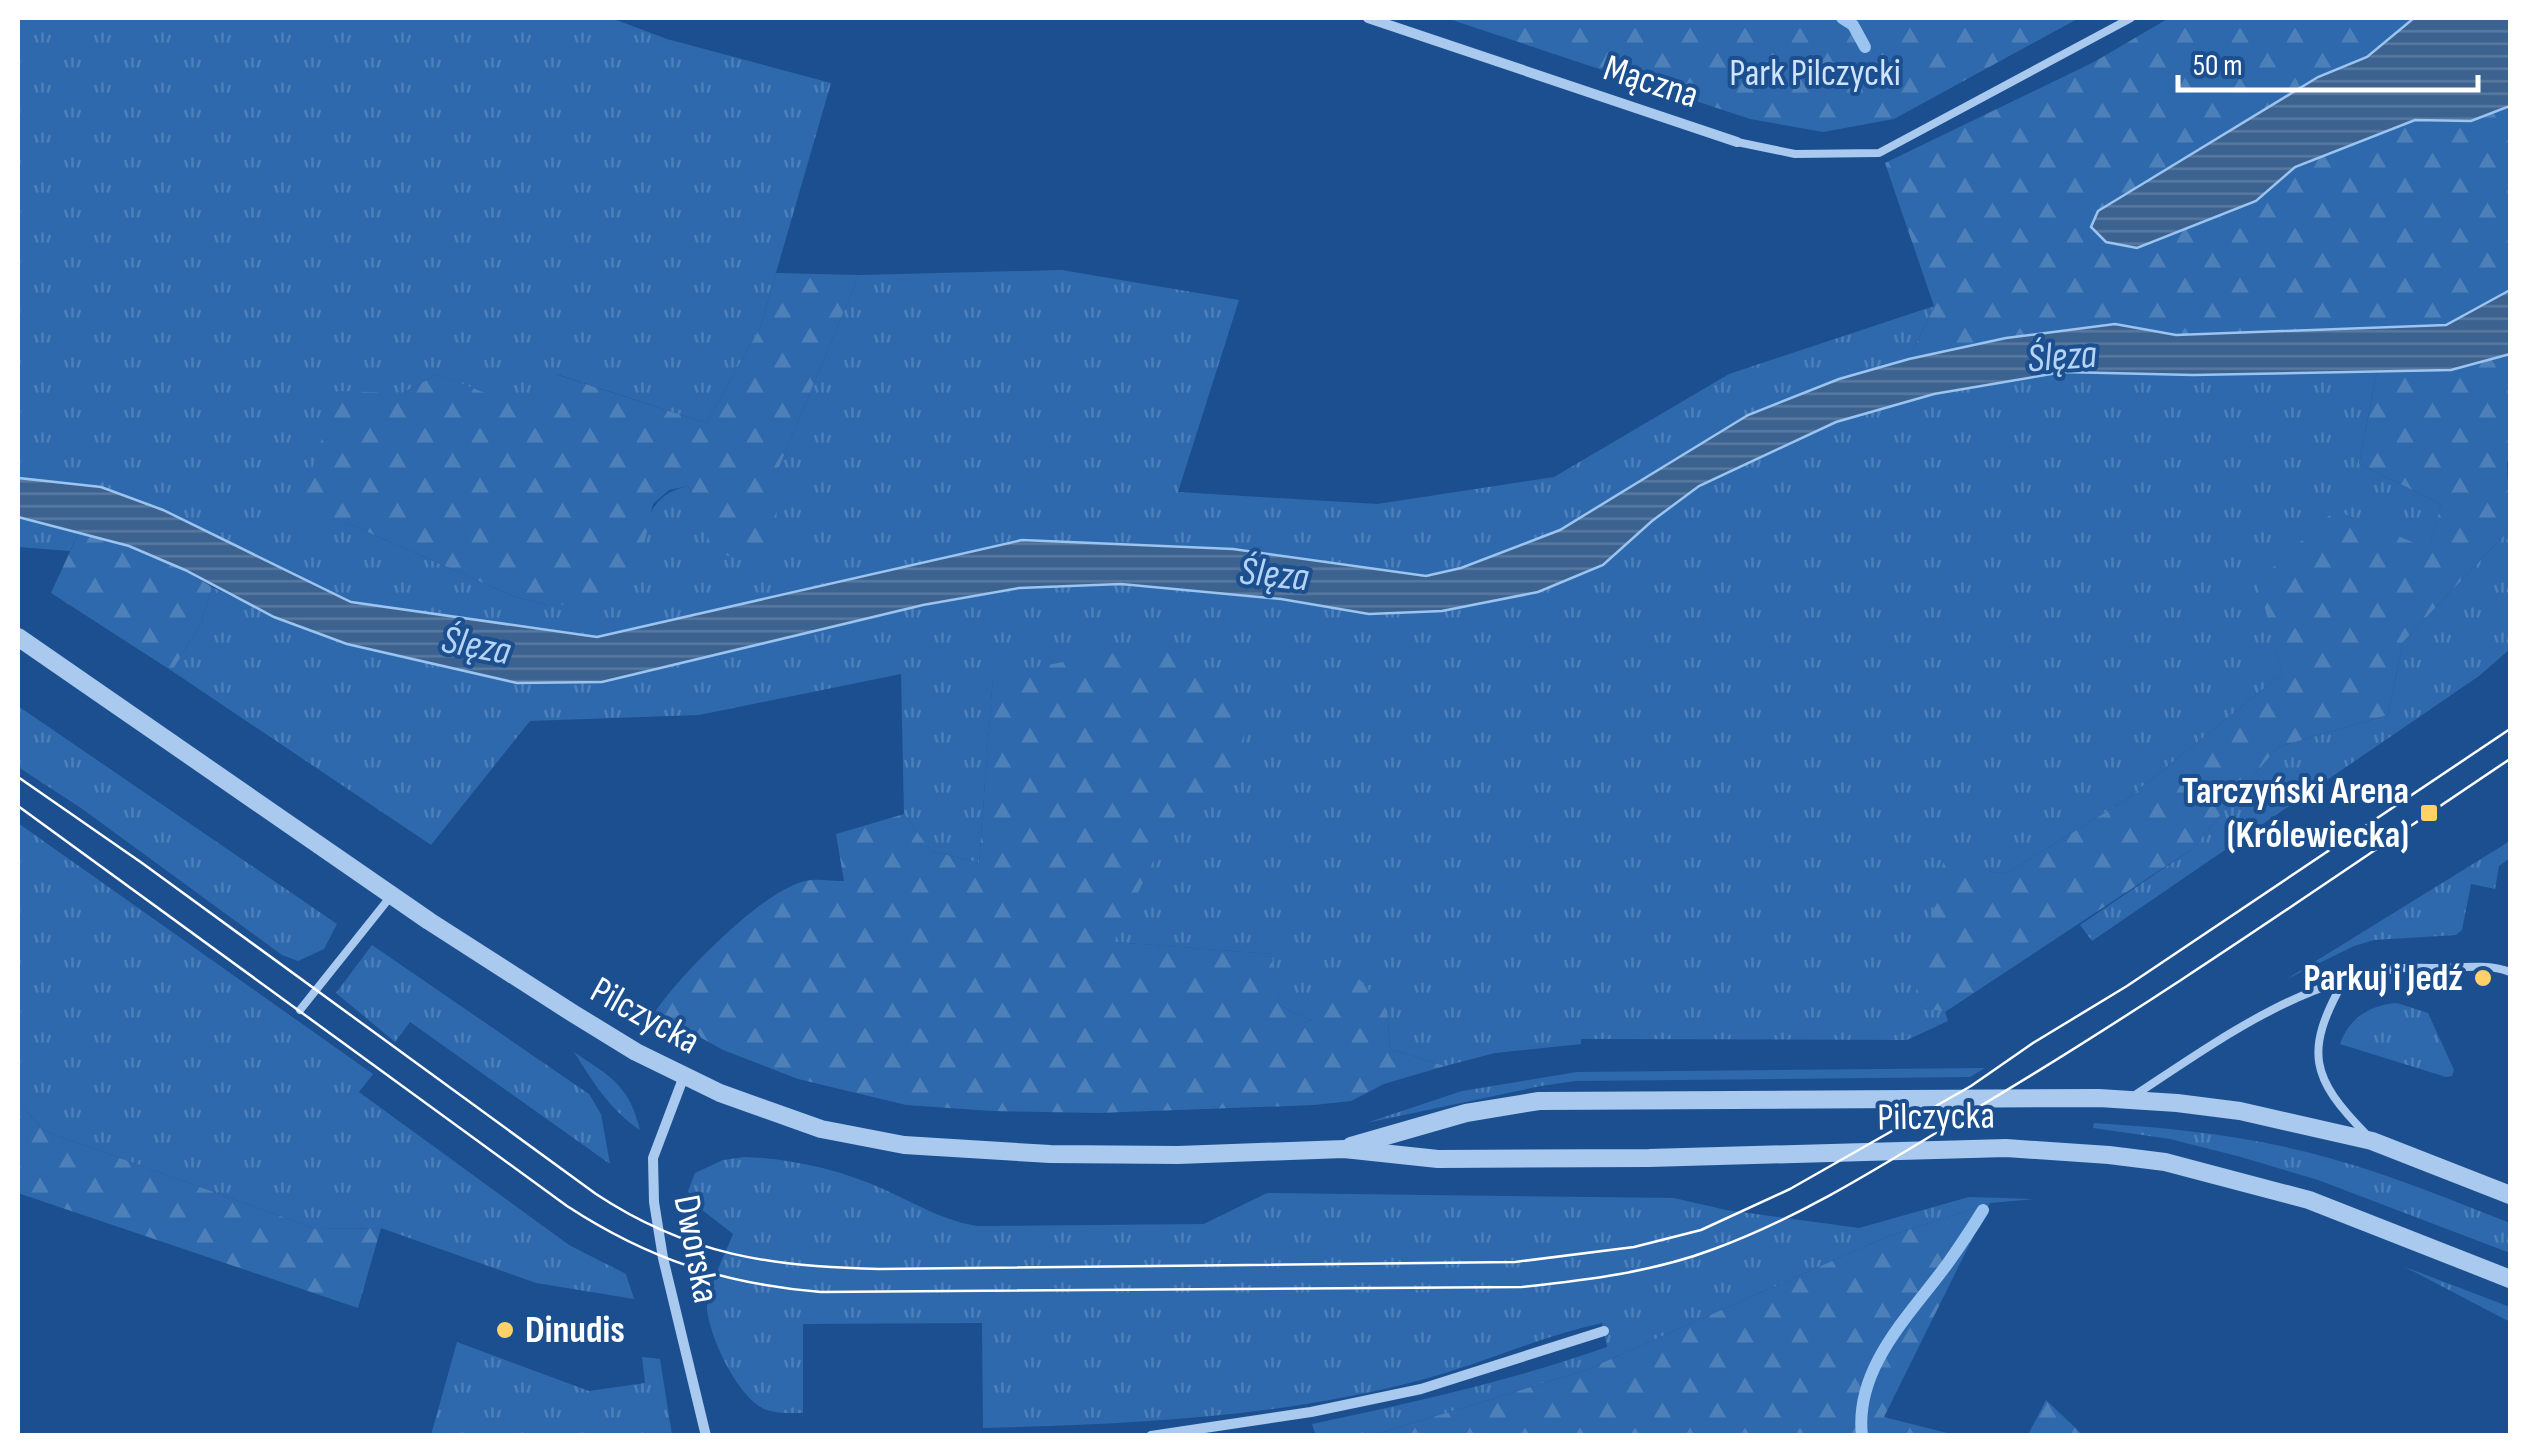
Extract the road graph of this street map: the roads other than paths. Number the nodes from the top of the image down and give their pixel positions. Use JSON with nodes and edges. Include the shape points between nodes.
{"nodes":[{"id":1,"x":1368,"y":18,"type":"edge"},
{"id":2,"x":2131,"y":18,"type":"edge"},
{"id":3,"x":1738,"y":142,"type":"joint"},
{"id":4,"x":18,"y":637,"type":"edge"},
{"id":5,"x":392,"y":895,"type":"junction"},
{"id":6,"x":2508,"y":970,"type":"edge"},
{"id":7,"x":2343,"y":982,"type":"junction"},
{"id":8,"x":300,"y":1010,"type":"dead end"},
{"id":9,"x":684,"y":1076,"type":"junction"},
{"id":10,"x":2128,"y":1099,"type":"junction"},
{"id":11,"x":2372,"y":1141,"type":"junction"},
{"id":12,"x":1344,"y":1148,"type":"junction"},
{"id":13,"x":2510,"y":1196,"type":"edge"},
{"id":14,"x":2510,"y":1279,"type":"edge"},
{"id":15,"x":1604,"y":1331,"type":"dead end"},
{"id":16,"x":706,"y":1436,"type":"edge"},
{"id":17,"x":1151,"y":1436,"type":"edge"}],
"edges":[{"from":1,"to":3,"type":"street","name":"Mączna"},
{"from":2,"to":3,"type":"lane","name":"Mączna","via":[[1879,153],[1795,154]]},
{"from":4,"to":5,"type":"street","name":"Pilczycka"},
{"from":5,"to":8,"type":"lane"},
{"from":5,"to":9,"type":"street","name":"Pilczycka","via":[[574,1014]]},
{"from":6,"to":7,"type":"lane","via":[[2398,968]]},
{"from":7,"to":10,"type":"lane","via":[[2291,998]]},
{"from":7,"to":11,"type":"lane","via":[[2324,1018],[2318,1068],[2338,1106]]},
{"from":9,"to":12,"type":"street","name":"Pilczycka","via":[[821,1129],[919,1147],[1160,1155]]},
{"from":9,"to":16,"type":"street","name":"Dworska","via":[[654,1158],[654,1202]]},
{"from":10,"to":11,"type":"street","name":"Pilczycka","via":[[2240,1111]]},
{"from":10,"to":12,"type":"street","name":"Pilczycka","via":[[1539,1102],[1466,1113]]},
{"from":11,"to":13,"type":"street","name":"Pilczycka"},
{"from":12,"to":14,"type":"street","name":"Pilczycka","via":[[1438,1159],[2006,1148],[2109,1155],[2165,1162],[2309,1200]]},
{"from":15,"to":17,"type":"street","via":[[1421,1389]]}]}
